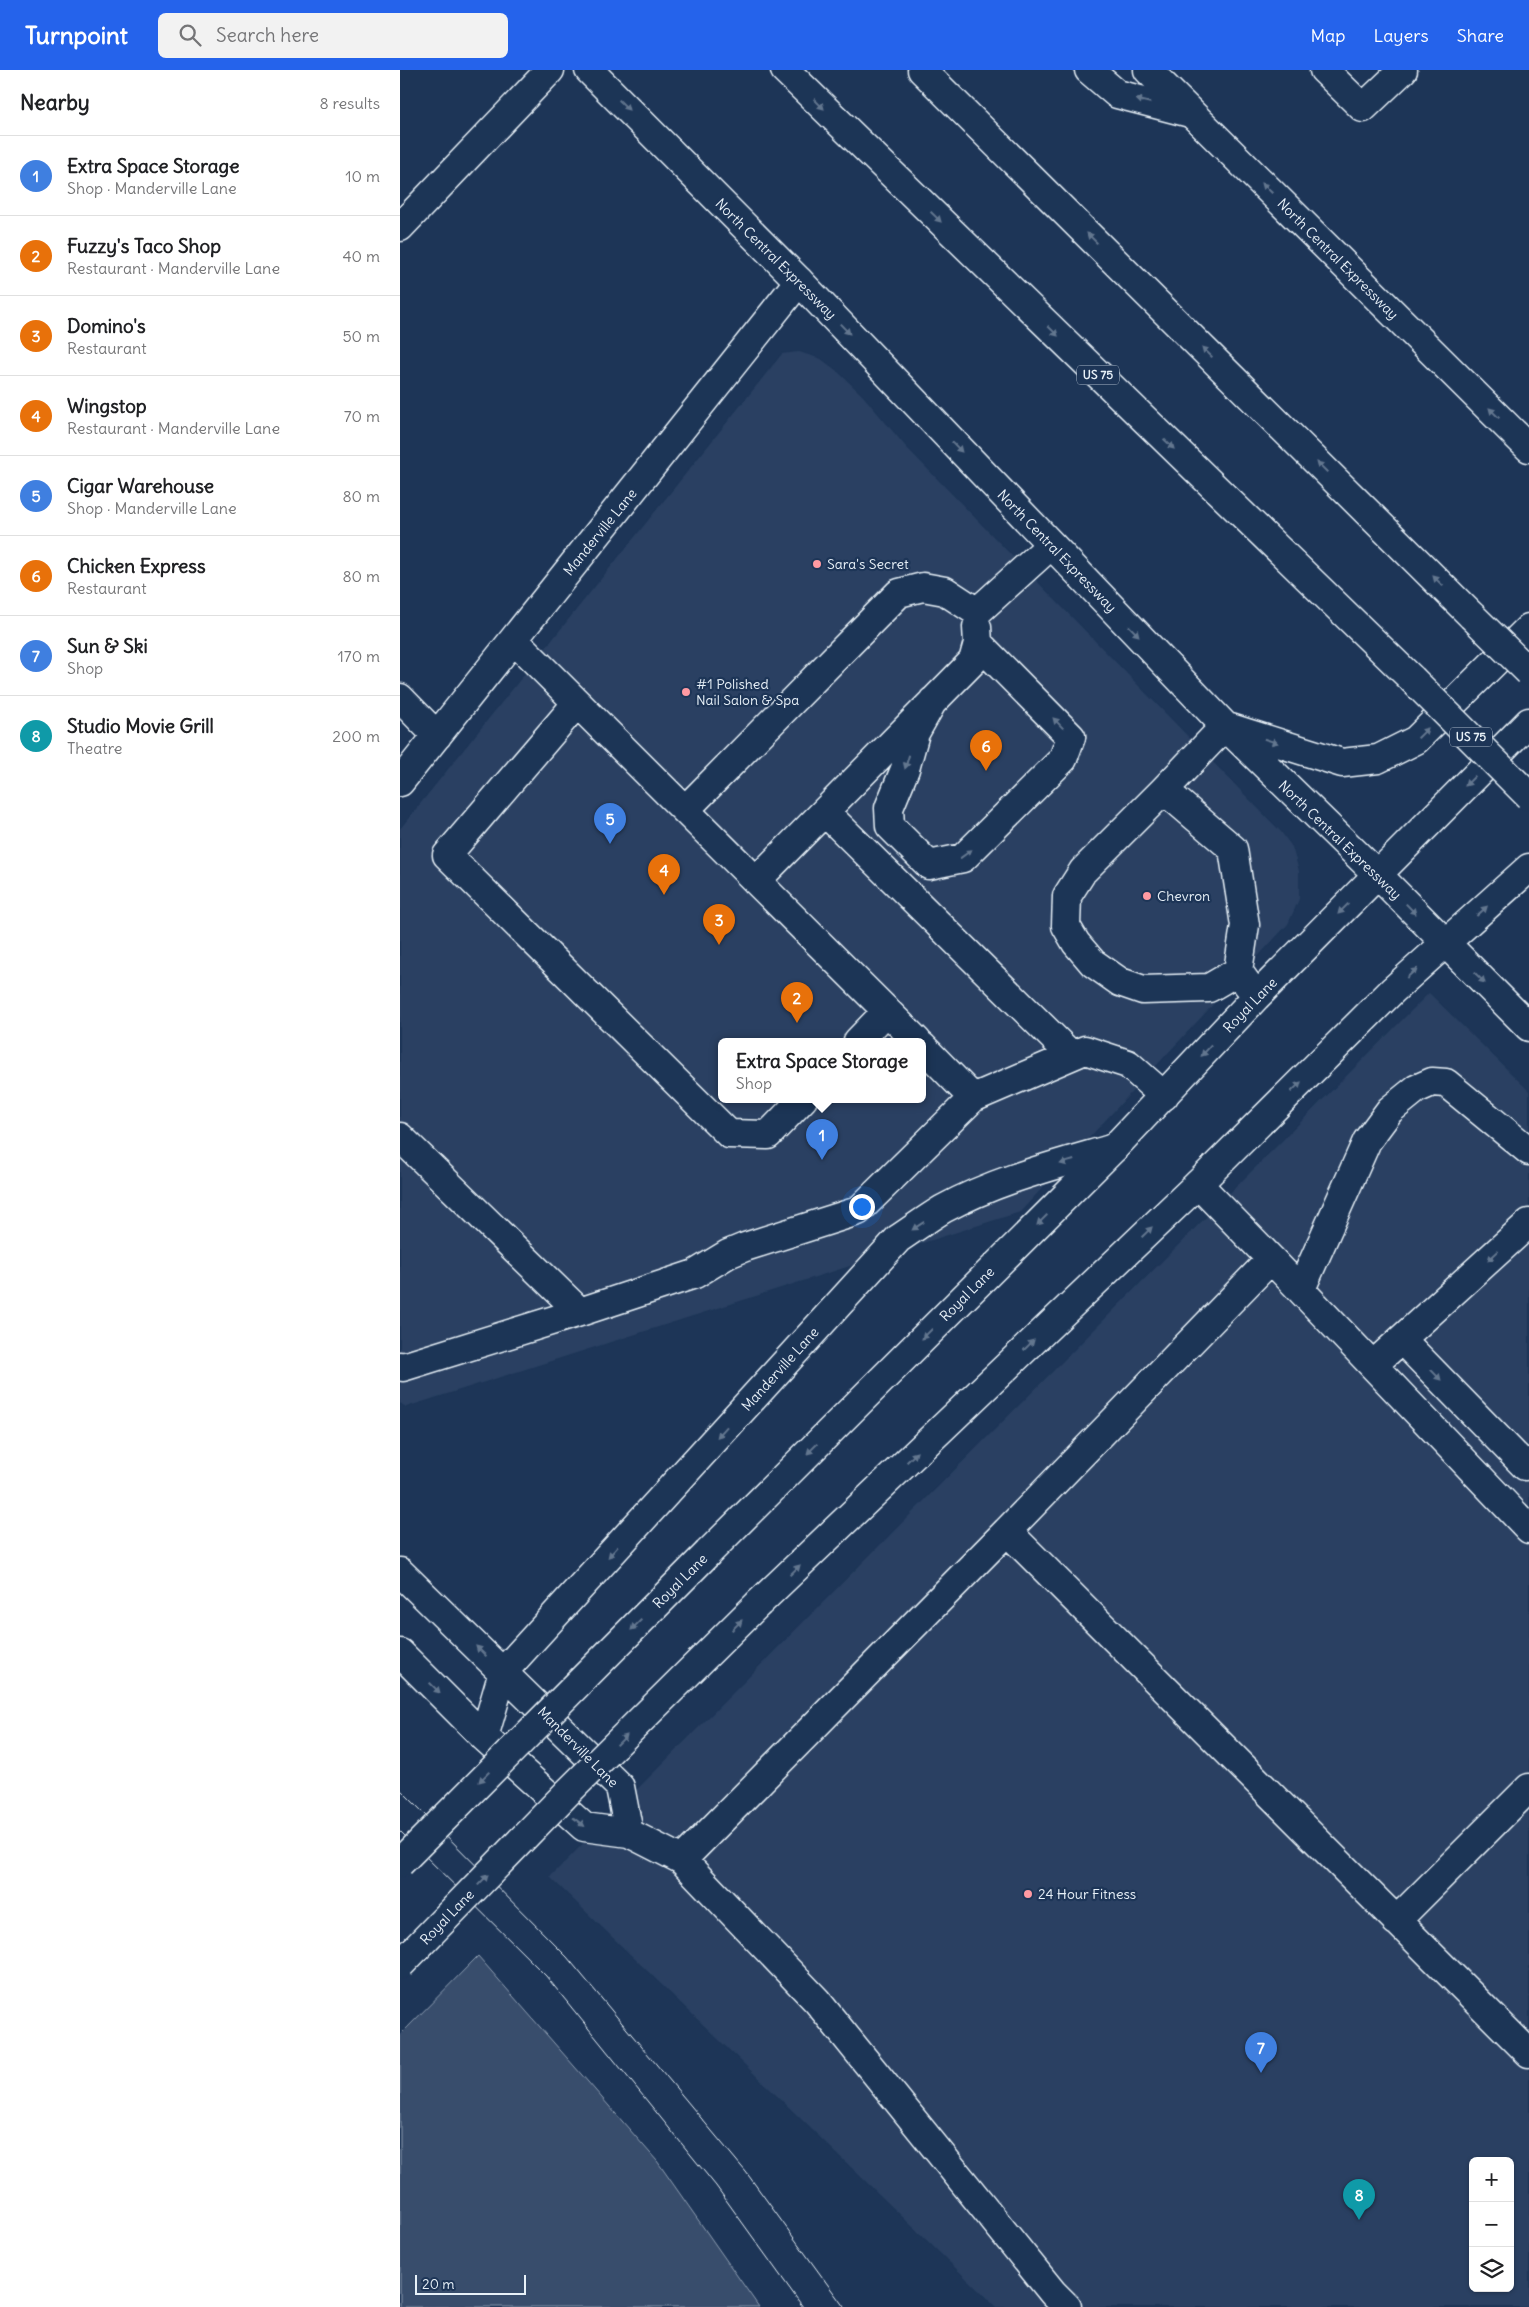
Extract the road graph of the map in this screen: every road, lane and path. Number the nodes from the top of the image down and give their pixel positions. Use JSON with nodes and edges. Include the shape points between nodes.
{"nodes":[{"id":1,"x":550,"y":70,"type":"edge"},
{"id":2,"x":589,"y":70,"type":"edge"},
{"id":3,"x":785,"y":70,"type":"edge"},
{"id":4,"x":922,"y":70,"type":"edge"},
{"id":5,"x":1089,"y":70,"type":"edge"},
{"id":6,"x":1148,"y":70,"type":"edge"},
{"id":7,"x":1324,"y":70,"type":"edge"},
{"id":8,"x":1403,"y":70,"type":"edge"},
{"id":9,"x":1190,"y":112,"type":"junction"},
{"id":10,"x":400,"y":227,"type":"edge"},
{"id":11,"x":800,"y":281,"type":"junction"},
{"id":12,"x":1529,"y":448,"type":"edge"},
{"id":13,"x":1051,"y":545,"type":"junction"},
{"id":14,"x":977,"y":612,"type":"junction"},
{"id":15,"x":1529,"y":628,"type":"edge"},
{"id":16,"x":514,"y":640,"type":"junction"},
{"id":17,"x":978,"y":643,"type":"junction"},
{"id":18,"x":1529,"y":672,"type":"edge"},
{"id":19,"x":400,"y":698,"type":"edge"},
{"id":20,"x":577,"y":702,"type":"junction"},
{"id":21,"x":933,"y":702,"type":"junction"},
{"id":22,"x":1529,"y":722,"type":"edge"},
{"id":23,"x":1225,"y":726,"type":"junction"},
{"id":24,"x":437,"y":736,"type":"junction"},
{"id":25,"x":400,"y":782,"type":"edge"},
{"id":26,"x":1164,"y":790,"type":"junction"},
{"id":27,"x":1529,"y":796,"type":"edge"},
{"id":28,"x":684,"y":810,"type":"junction"},
{"id":29,"x":825,"y":812,"type":"junction"},
{"id":30,"x":1529,"y":868,"type":"edge"},
{"id":31,"x":1377,"y":874,"type":"junction"},
{"id":32,"x":756,"y":881,"type":"junction"},
{"id":33,"x":1446,"y":944,"type":"junction"},
{"id":34,"x":1238,"y":971,"type":"junction"},
{"id":35,"x":1256,"y":997,"type":"junction"},
{"id":36,"x":887,"y":1012,"type":"junction"},
{"id":37,"x":1529,"y":1027,"type":"edge"},
{"id":38,"x":861,"y":1038,"type":"edge"},
{"id":39,"x":914,"y":1038,"type":"edge"},
{"id":40,"x":926,"y":1050,"type":"edge"},
{"id":41,"x":1071,"y":1055,"type":"junction"},
{"id":42,"x":1164,"y":1096,"type":"junction"},
{"id":43,"x":974,"y":1098,"type":"junction"},
{"id":44,"x":799,"y":1103,"type":"edge"},
{"id":45,"x":400,"y":1137,"type":"edge"},
{"id":46,"x":1114,"y":1148,"type":"junction"},
{"id":47,"x":1529,"y":1152,"type":"edge"},
{"id":48,"x":1198,"y":1184,"type":"junction"},
{"id":49,"x":1529,"y":1223,"type":"edge"},
{"id":50,"x":1271,"y":1259,"type":"junction"},
{"id":51,"x":1301,"y":1288,"type":"junction"},
{"id":52,"x":580,"y":1312,"type":"junction"},
{"id":53,"x":1402,"y":1340,"type":"junction"},
{"id":54,"x":1373,"y":1365,"type":"junction"},
{"id":55,"x":400,"y":1366,"type":"edge"},
{"id":56,"x":1529,"y":1462,"type":"edge"},
{"id":57,"x":1529,"y":1530,"type":"edge"},
{"id":58,"x":1007,"y":1531,"type":"junction"},
{"id":59,"x":400,"y":1572,"type":"edge"},
{"id":60,"x":400,"y":1654,"type":"edge"},
{"id":61,"x":503,"y":1672,"type":"junction"},
{"id":62,"x":484,"y":1737,"type":"junction"},
{"id":63,"x":1529,"y":1788,"type":"edge"},
{"id":64,"x":629,"y":1832,"type":"junction"},
{"id":65,"x":682,"y":1860,"type":"junction"},
{"id":66,"x":400,"y":1863,"type":"edge"},
{"id":67,"x":1396,"y":1921,"type":"junction"},
{"id":68,"x":400,"y":1965,"type":"edge"},
{"id":69,"x":1529,"y":2054,"type":"edge"},
{"id":70,"x":1067,"y":2307,"type":"edge"}],
"edges":[{"from":1,"to":10,"type":"main road"},
{"from":2,"to":11,"type":"main road","name":"North Central Expressway","one_way":true},
{"from":3,"to":27,"type":"main road","number":"US 75","one_way":true,"bridge":true},
{"from":18,"to":4,"type":"main road","one_way":true,"bridge":true},
{"from":9,"to":5,"type":"main road","one_way":true,"via":[[1117,94]]},
{"from":6,"to":9,"type":"main road","name":"North Central Expressway"},
{"from":7,"to":8,"type":"main road","via":[[1363,108]]},
{"from":12,"to":9,"type":"main road","name":"North Central Expressway","one_way":true},
{"from":11,"to":13,"type":"main road","name":"North Central Expressway","one_way":true},
{"from":11,"to":16,"type":"main road","name":"Manderville Lane"},
{"from":13,"to":14,"type":"main road"},
{"from":13,"to":23,"type":"main road","name":"North Central Expressway","one_way":true},
{"from":14,"to":17,"type":"main road"},
{"from":14,"to":28,"type":"main road","via":[[945,591],[923,586],[900,593]]},
{"from":23,"to":15,"type":"main road","one_way":true,"via":[[1342,763],[1378,759],[1416,740]]},
{"from":16,"to":20,"type":"main road"},
{"from":16,"to":24,"type":"main road","name":"Manderville Lane"},
{"from":17,"to":21,"type":"main road","via":[[972,661]]},
{"from":21,"to":17,"type":"main road","one_way":true,"via":[[915,733],[905,769],[888,808],[890,826],[928,865],[963,858],[1063,760],[1072,737]]},
{"from":19,"to":24,"type":"main road"},
{"from":20,"to":28,"type":"main road"},
{"from":20,"to":44,"type":"main road","via":[[447,854],[729,1134],[768,1135]]},
{"from":21,"to":29,"type":"main road"},
{"from":22,"to":31,"type":"main road","name":"Royal Lane","one_way":true},
{"from":23,"to":26,"type":"main road"},
{"from":23,"to":31,"type":"main road","name":"North Central Expressway"},
{"from":24,"to":25,"type":"main road","name":"Manderville Lane"},
{"from":26,"to":34,"type":"main road","via":[[1232,849],[1246,925]]},
{"from":26,"to":34,"type":"main road","via":[[1083,871],[1067,896],[1066,926],[1093,963],[1120,982],[1143,990],[1208,988]]},
{"from":28,"to":32,"type":"main road"},
{"from":29,"to":32,"type":"main road"},
{"from":29,"to":41,"type":"main road"},
{"from":33,"to":30,"type":"main road","name":"Royal Lane","one_way":true},
{"from":31,"to":33,"type":"main road","name":"North Central Expressway","one_way":true},
{"from":31,"to":35,"type":"main road","name":"Royal Lane","one_way":true},
{"from":32,"to":36,"type":"main road"},
{"from":33,"to":37,"type":"main road","name":"North Central Expressway","one_way":true},
{"from":48,"to":33,"type":"main road","name":"Royal Lane","one_way":true,"via":[[1393,990]]},
{"from":34,"to":35,"type":"main road"},
{"from":35,"to":42,"type":"main road","name":"Royal Lane","one_way":true},
{"from":36,"to":38,"type":"main road"},
{"from":36,"to":39,"type":"main road"},
{"from":40,"to":43,"type":"main road"},
{"from":41,"to":42,"type":"main road","via":[[1085,1050],[1128,1064]]},
{"from":41,"to":43,"type":"main road"},
{"from":42,"to":46,"type":"main road","name":"Royal Lane"},
{"from":43,"to":52,"type":"main road","via":[[858,1211],[745,1247],[695,1274]]},
{"from":45,"to":52,"type":"main road"},
{"from":46,"to":61,"type":"main road","name":"Manderville Lane","one_way":true,"via":[[988,1188],[944,1209],[898,1239]]},
{"from":46,"to":66,"type":"main road","name":"Royal Lane","one_way":true,"bridge":true},
{"from":47,"to":51,"type":"main road","via":[[1446,1083],[1432,1082],[1416,1089],[1390,1110],[1367,1140]]},
{"from":48,"to":50,"type":"main road"},
{"from":68,"to":48,"type":"main road","name":"Royal Lane","one_way":true,"bridge":true,"via":[[568,1792],[759,1603]]},
{"from":49,"to":53,"type":"main road","one_way":true},
{"from":50,"to":51,"type":"main road"},
{"from":50,"to":58,"type":"main road"},
{"from":51,"to":54,"type":"main road"},
{"from":52,"to":55,"type":"main road"},
{"from":53,"to":54,"type":"main road"},
{"from":53,"to":56,"type":"main road","one_way":true,"via":[[1525,1466]]},
{"from":54,"to":57,"type":"main road"},
{"from":58,"to":65,"type":"main road"},
{"from":58,"to":67,"type":"main road"},
{"from":61,"to":59,"type":"main road","name":"Manderville Lane","one_way":true},
{"from":60,"to":62,"type":"main road","one_way":true},
{"from":61,"to":62,"type":"main road","name":"Manderville Lane"},
{"from":61,"to":64,"type":"main road","name":"Manderville Lane","via":[[620,1788]]},
{"from":62,"to":64,"type":"main road","one_way":true,"via":[[584,1827]]},
{"from":63,"to":67,"type":"main road"},
{"from":64,"to":65,"type":"main road"},
{"from":65,"to":70,"type":"main road","via":[[817,2001]]},
{"from":67,"to":69,"type":"main road"}]}
